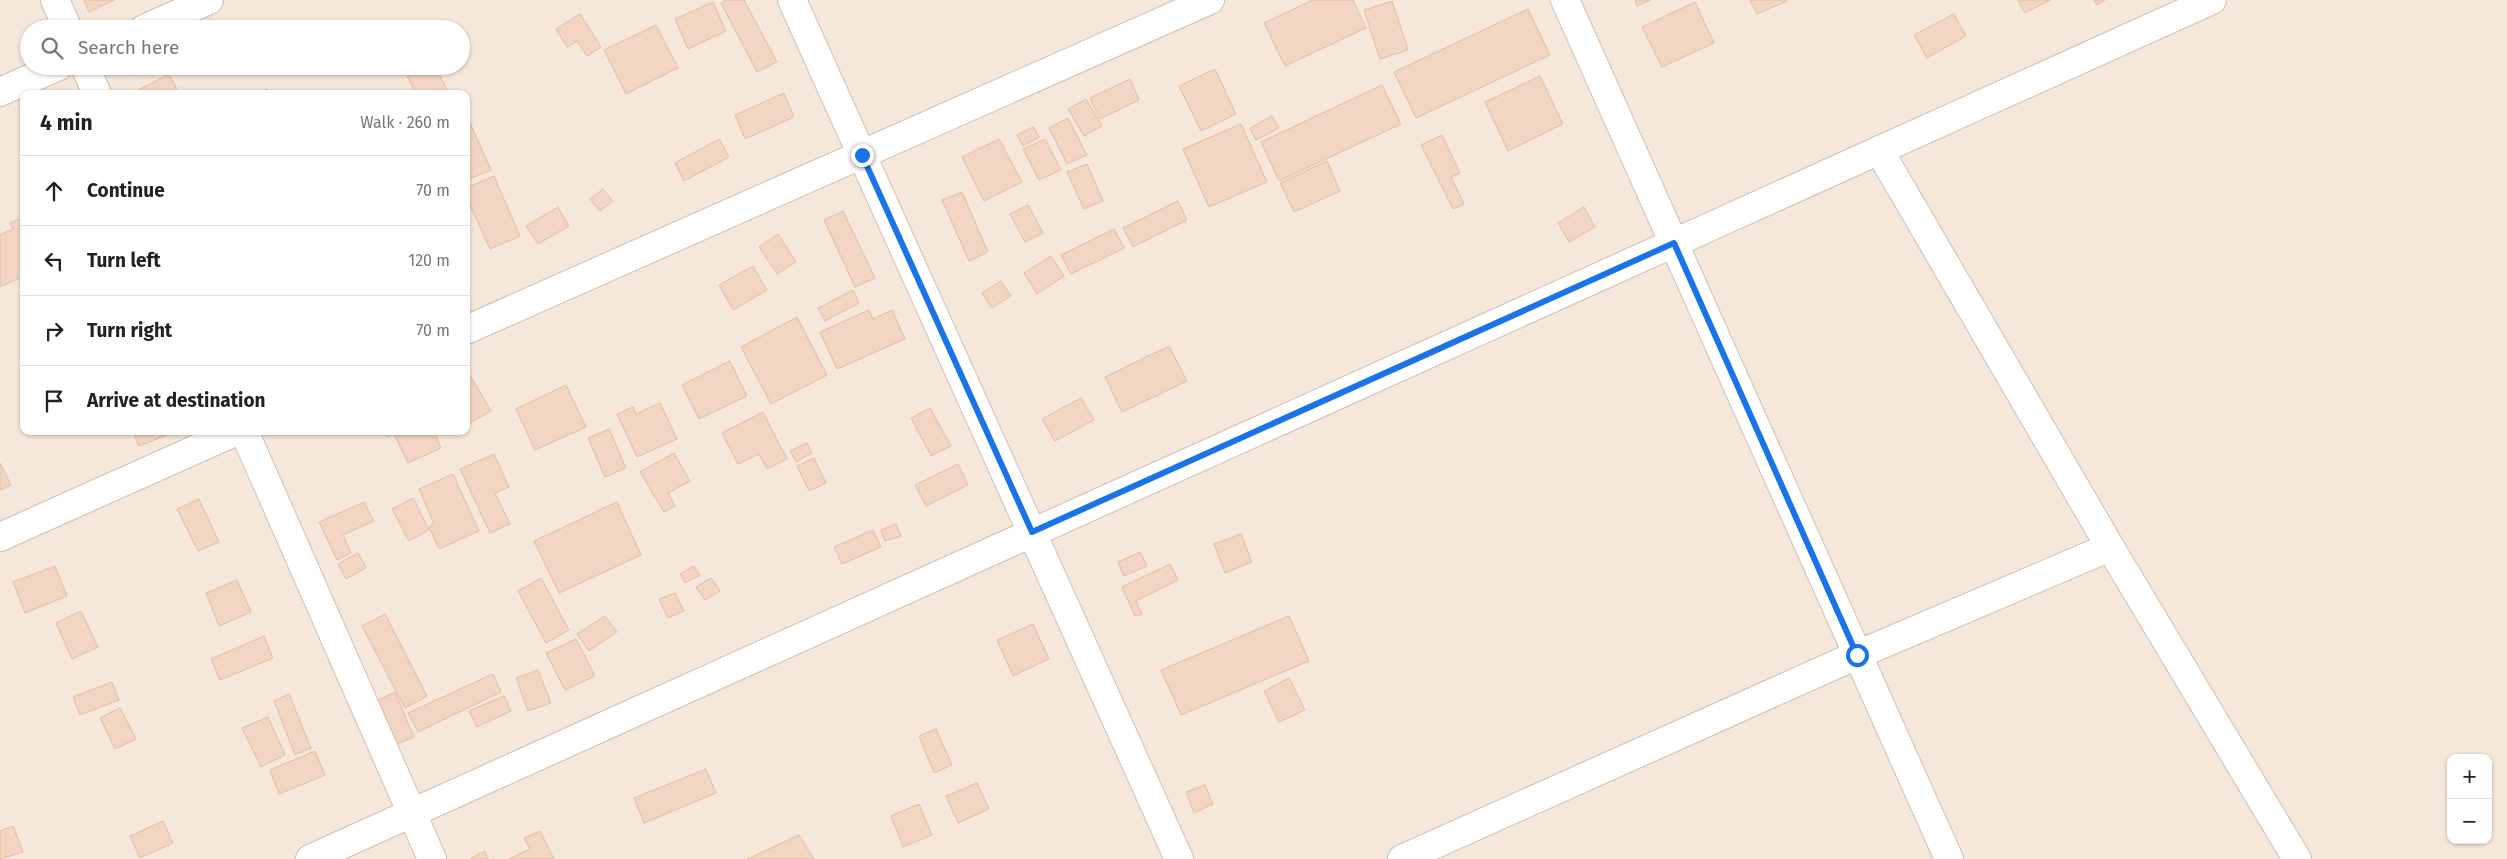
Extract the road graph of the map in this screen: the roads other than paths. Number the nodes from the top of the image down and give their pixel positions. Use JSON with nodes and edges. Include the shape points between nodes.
{"nodes":[{"id":1,"x":56,"y":0,"type":"edge"},
{"id":2,"x":209,"y":0,"type":"edge"},
{"id":3,"x":792,"y":0,"type":"edge"},
{"id":4,"x":1210,"y":0,"type":"edge"},
{"id":5,"x":1565,"y":0,"type":"edge"},
{"id":6,"x":2212,"y":0,"type":"edge"},
{"id":7,"x":64,"y":20,"type":"edge"},
{"id":8,"x":164,"y":20,"type":"edge"},
{"id":9,"x":39,"y":75,"type":"edge"},
{"id":10,"x":88,"y":75,"type":"edge"},
{"id":11,"x":94,"y":90,"type":"edge"},
{"id":12,"x":0,"y":92,"type":"edge"},
{"id":13,"x":1879,"y":150,"type":"junction"},
{"id":14,"x":862,"y":155,"type":"junction"},
{"id":15,"x":1674,"y":243,"type":"junction"},
{"id":16,"x":470,"y":328,"type":"edge"},
{"id":17,"x":228,"y":435,"type":"edge"},
{"id":18,"x":246,"y":435,"type":"edge"},
{"id":19,"x":1032,"y":532,"type":"junction"},
{"id":20,"x":0,"y":537,"type":"edge"},
{"id":21,"x":2110,"y":547,"type":"junction"},
{"id":22,"x":1857,"y":655,"type":"junction"},
{"id":23,"x":412,"y":813,"type":"junction"},
{"id":24,"x":310,"y":859,"type":"edge"},
{"id":25,"x":432,"y":859,"type":"edge"},
{"id":26,"x":1179,"y":859,"type":"edge"},
{"id":27,"x":1402,"y":859,"type":"edge"},
{"id":28,"x":1949,"y":859,"type":"edge"},
{"id":29,"x":2297,"y":859,"type":"edge"}],
"edges":[{"from":1,"to":7,"type":"street"},
{"from":2,"to":8,"type":"street"},
{"from":3,"to":14,"type":"street"},
{"from":4,"to":14,"type":"street"},
{"from":5,"to":15,"type":"street"},
{"from":6,"to":13,"type":"street"},
{"from":9,"to":12,"type":"street"},
{"from":10,"to":11,"type":"street"},
{"from":13,"to":15,"type":"street"},
{"from":13,"to":21,"type":"street"},
{"from":14,"to":16,"type":"street"},
{"from":14,"to":19,"type":"street"},
{"from":15,"to":19,"type":"street"},
{"from":15,"to":22,"type":"street"},
{"from":17,"to":20,"type":"street"},
{"from":18,"to":23,"type":"street"},
{"from":19,"to":23,"type":"street"},
{"from":19,"to":26,"type":"street"},
{"from":21,"to":22,"type":"street"},
{"from":21,"to":29,"type":"street"},
{"from":22,"to":27,"type":"street"},
{"from":22,"to":28,"type":"street"},
{"from":23,"to":24,"type":"street"},
{"from":23,"to":25,"type":"street"}]}
